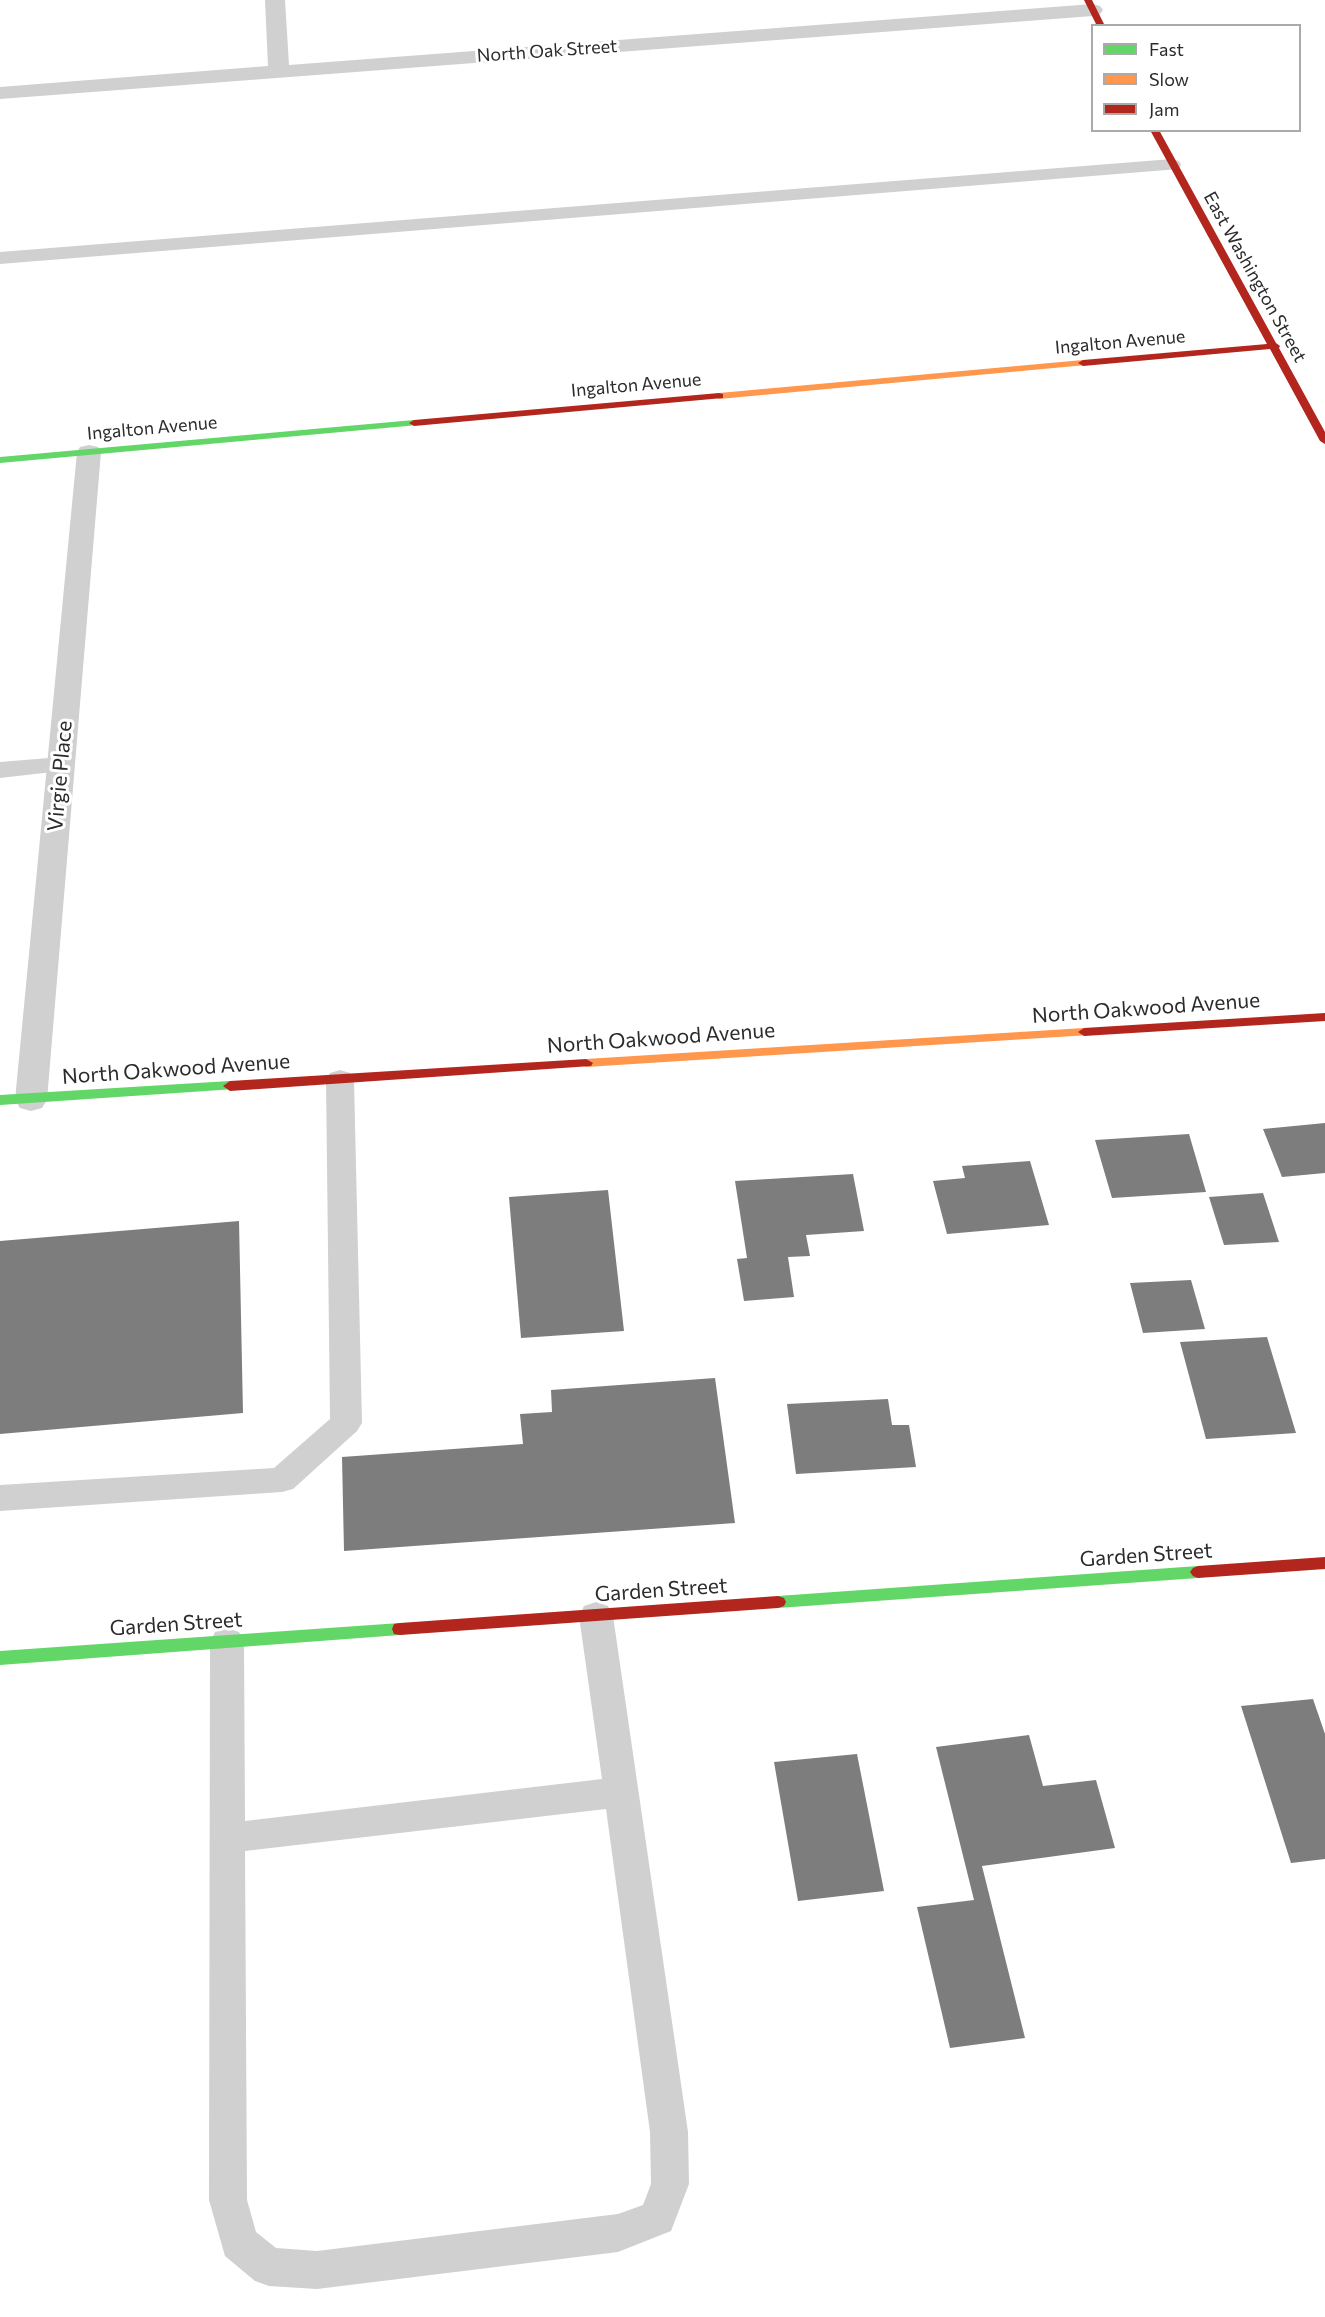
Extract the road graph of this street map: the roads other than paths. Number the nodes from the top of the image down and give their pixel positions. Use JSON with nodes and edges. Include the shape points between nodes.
{"nodes":[{"id":1,"x":276,"y":0,"type":"edge"},
{"id":2,"x":1094,"y":12,"type":"edge"},
{"id":3,"x":279,"y":71,"type":"junction"},
{"id":4,"x":0,"y":93,"type":"edge"},
{"id":5,"x":1155,"y":132,"type":"edge"},
{"id":6,"x":1172,"y":165,"type":"junction"},
{"id":7,"x":0,"y":258,"type":"edge"},
{"id":8,"x":1275,"y":346,"type":"junction"},
{"id":9,"x":1325,"y":441,"type":"edge"},
{"id":10,"x":88,"y":452,"type":"junction"},
{"id":11,"x":0,"y":460,"type":"edge"},
{"id":12,"x":61,"y":765,"type":"junction"},
{"id":13,"x":0,"y":770,"type":"edge"},
{"id":14,"x":1325,"y":1017,"type":"edge"},
{"id":15,"x":340,"y":1080,"type":"junction"},
{"id":16,"x":0,"y":1100,"type":"edge"},
{"id":17,"x":32,"y":1100,"type":"junction"},
{"id":18,"x":0,"y":1498,"type":"edge"},
{"id":19,"x":1325,"y":1563,"type":"edge"},
{"id":20,"x":596,"y":1616,"type":"junction"},
{"id":21,"x":227,"y":1642,"type":"junction"},
{"id":22,"x":0,"y":1658,"type":"edge"},
{"id":23,"x":621,"y":1792,"type":"junction"},
{"id":24,"x":228,"y":1838,"type":"junction"}],
"edges":[{"from":1,"to":3,"type":"street"},
{"from":2,"to":3,"type":"street","name":"North Oak Street"},
{"from":3,"to":4,"type":"street","name":"North Oak Street"},
{"from":5,"to":6,"type":"street","name":"East Washington Street"},
{"from":6,"to":7,"type":"lane"},
{"from":6,"to":8,"type":"street","name":"East Washington Street"},
{"from":8,"to":9,"type":"street","name":"East Washington Street"},
{"from":8,"to":10,"type":"street","name":"Ingalton Avenue"},
{"from":10,"to":11,"type":"street","name":"Ingalton Avenue"},
{"from":10,"to":12,"type":"street","name":"Virgie Place"},
{"from":12,"to":13,"type":"lane"},
{"from":12,"to":17,"type":"street","name":"Virgie Place"},
{"from":14,"to":15,"type":"street","name":"North Oakwood Avenue"},
{"from":15,"to":17,"type":"street","name":"North Oakwood Avenue"},
{"from":15,"to":18,"type":"lane","via":[[346,1423],[282,1480]]},
{"from":16,"to":17,"type":"street","name":"North Oakwood Avenue"},
{"from":19,"to":20,"type":"street","name":"Garden Street"},
{"from":20,"to":21,"type":"street","name":"Garden Street"},
{"from":20,"to":23,"type":"lane"},
{"from":21,"to":22,"type":"street","name":"Garden Street"},
{"from":21,"to":24,"type":"lane"},
{"from":23,"to":24,"type":"lane"},
{"from":23,"to":24,"type":"lane","via":[[669,2132],[670,2184],[657,2218],[618,2233],[317,2270],[268,2267],[239,2243],[228,2200]]}]}
